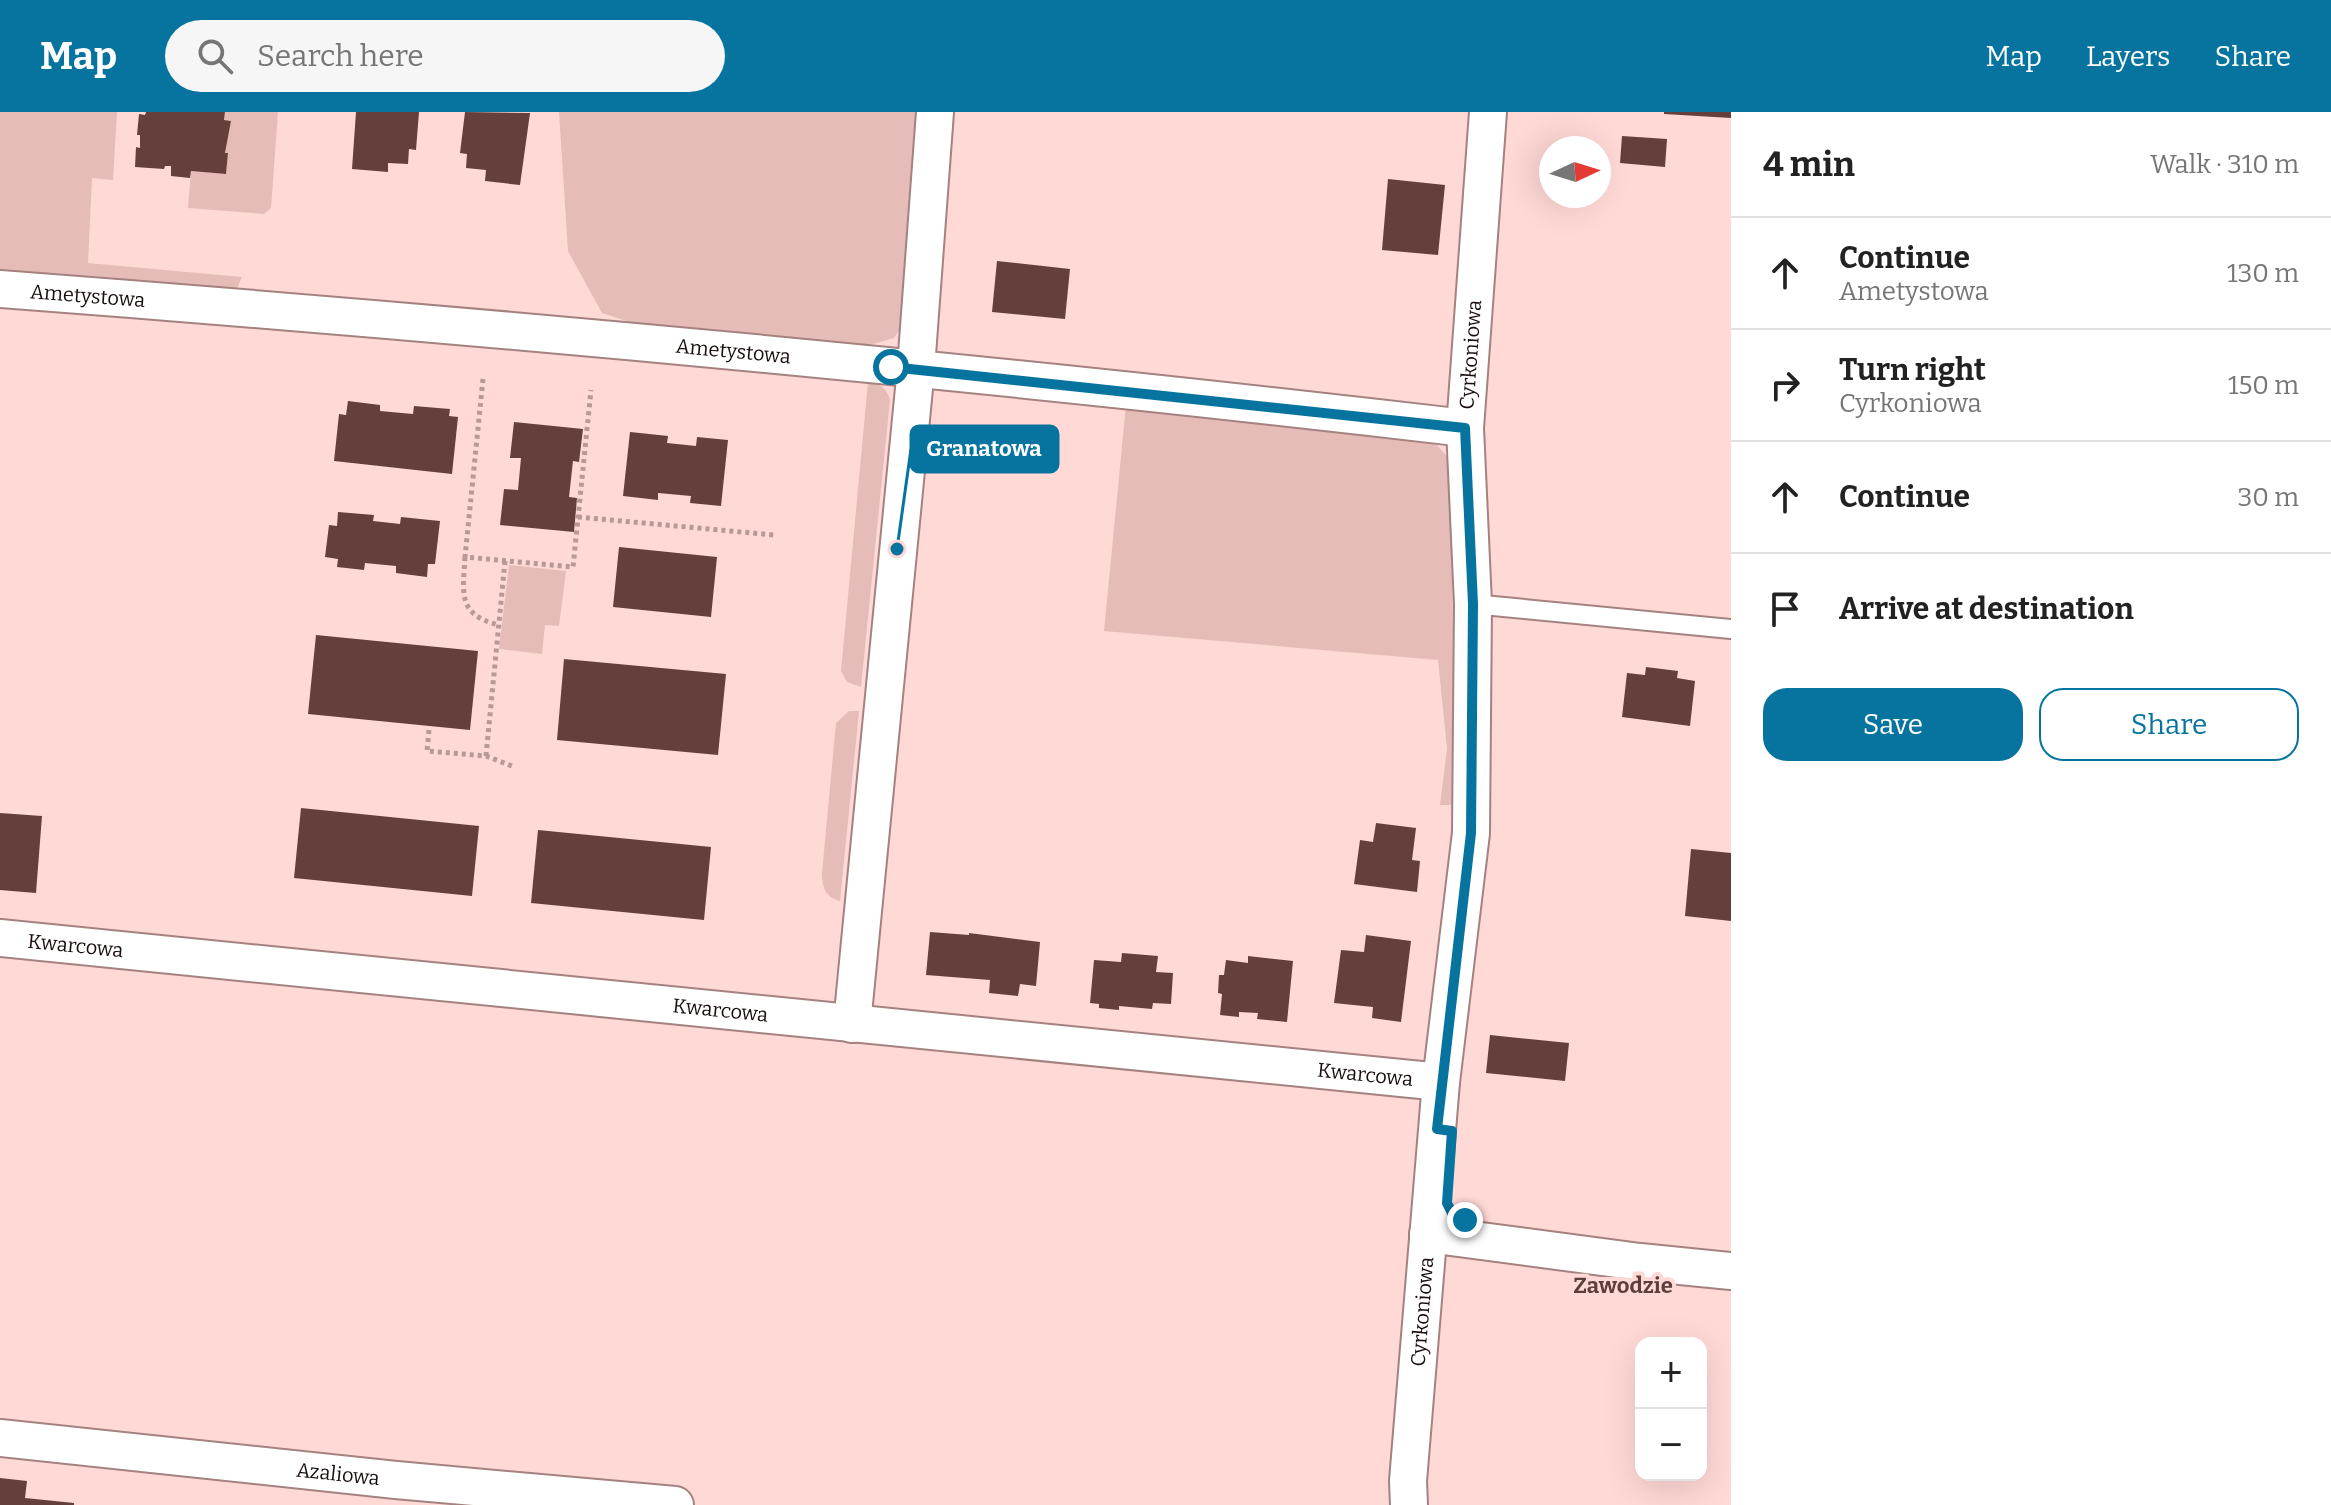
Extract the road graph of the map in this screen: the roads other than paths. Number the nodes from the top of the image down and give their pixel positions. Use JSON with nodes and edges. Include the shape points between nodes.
{"nodes":[{"id":1,"x":935,"y":112,"type":"edge"},
{"id":2,"x":1488,"y":112,"type":"edge"},
{"id":3,"x":0,"y":289,"type":"edge"},
{"id":4,"x":916,"y":368,"type":"junction"},
{"id":5,"x":1465,"y":428,"type":"junction"},
{"id":6,"x":1473,"y":604,"type":"junction"},
{"id":7,"x":1731,"y":629,"type":"edge"},
{"id":8,"x":0,"y":938,"type":"edge"},
{"id":9,"x":852,"y":1024,"type":"junction"},
{"id":10,"x":1441,"y":1082,"type":"junction"},
{"id":11,"x":1428,"y":1234,"type":"junction"},
{"id":12,"x":1731,"y":1271,"type":"edge"},
{"id":13,"x":0,"y":1438,"type":"edge"},
{"id":14,"x":675,"y":1505,"type":"edge"},
{"id":15,"x":1409,"y":1505,"type":"edge"}],
"edges":[{"from":1,"to":4,"type":"street"},
{"from":2,"to":5,"type":"street","name":"Cyrkoniowa"},
{"from":3,"to":4,"type":"street","name":"Ametystowa"},
{"from":4,"to":5,"type":"street","name":"Ametystowa"},
{"from":4,"to":9,"type":"street"},
{"from":5,"to":6,"type":"street","name":"Cyrkoniowa"},
{"from":6,"to":7,"type":"lane"},
{"from":6,"to":10,"type":"street","name":"Cyrkoniowa","via":[[1471,833]]},
{"from":8,"to":9,"type":"street","name":"Kwarcowa"},
{"from":9,"to":10,"type":"street","name":"Kwarcowa"},
{"from":10,"to":11,"type":"street","name":"Cyrkoniowa"},
{"from":11,"to":12,"type":"street"},
{"from":11,"to":15,"type":"street","name":"Cyrkoniowa"},
{"from":13,"to":14,"type":"street","name":"Azaliowa"}]}
